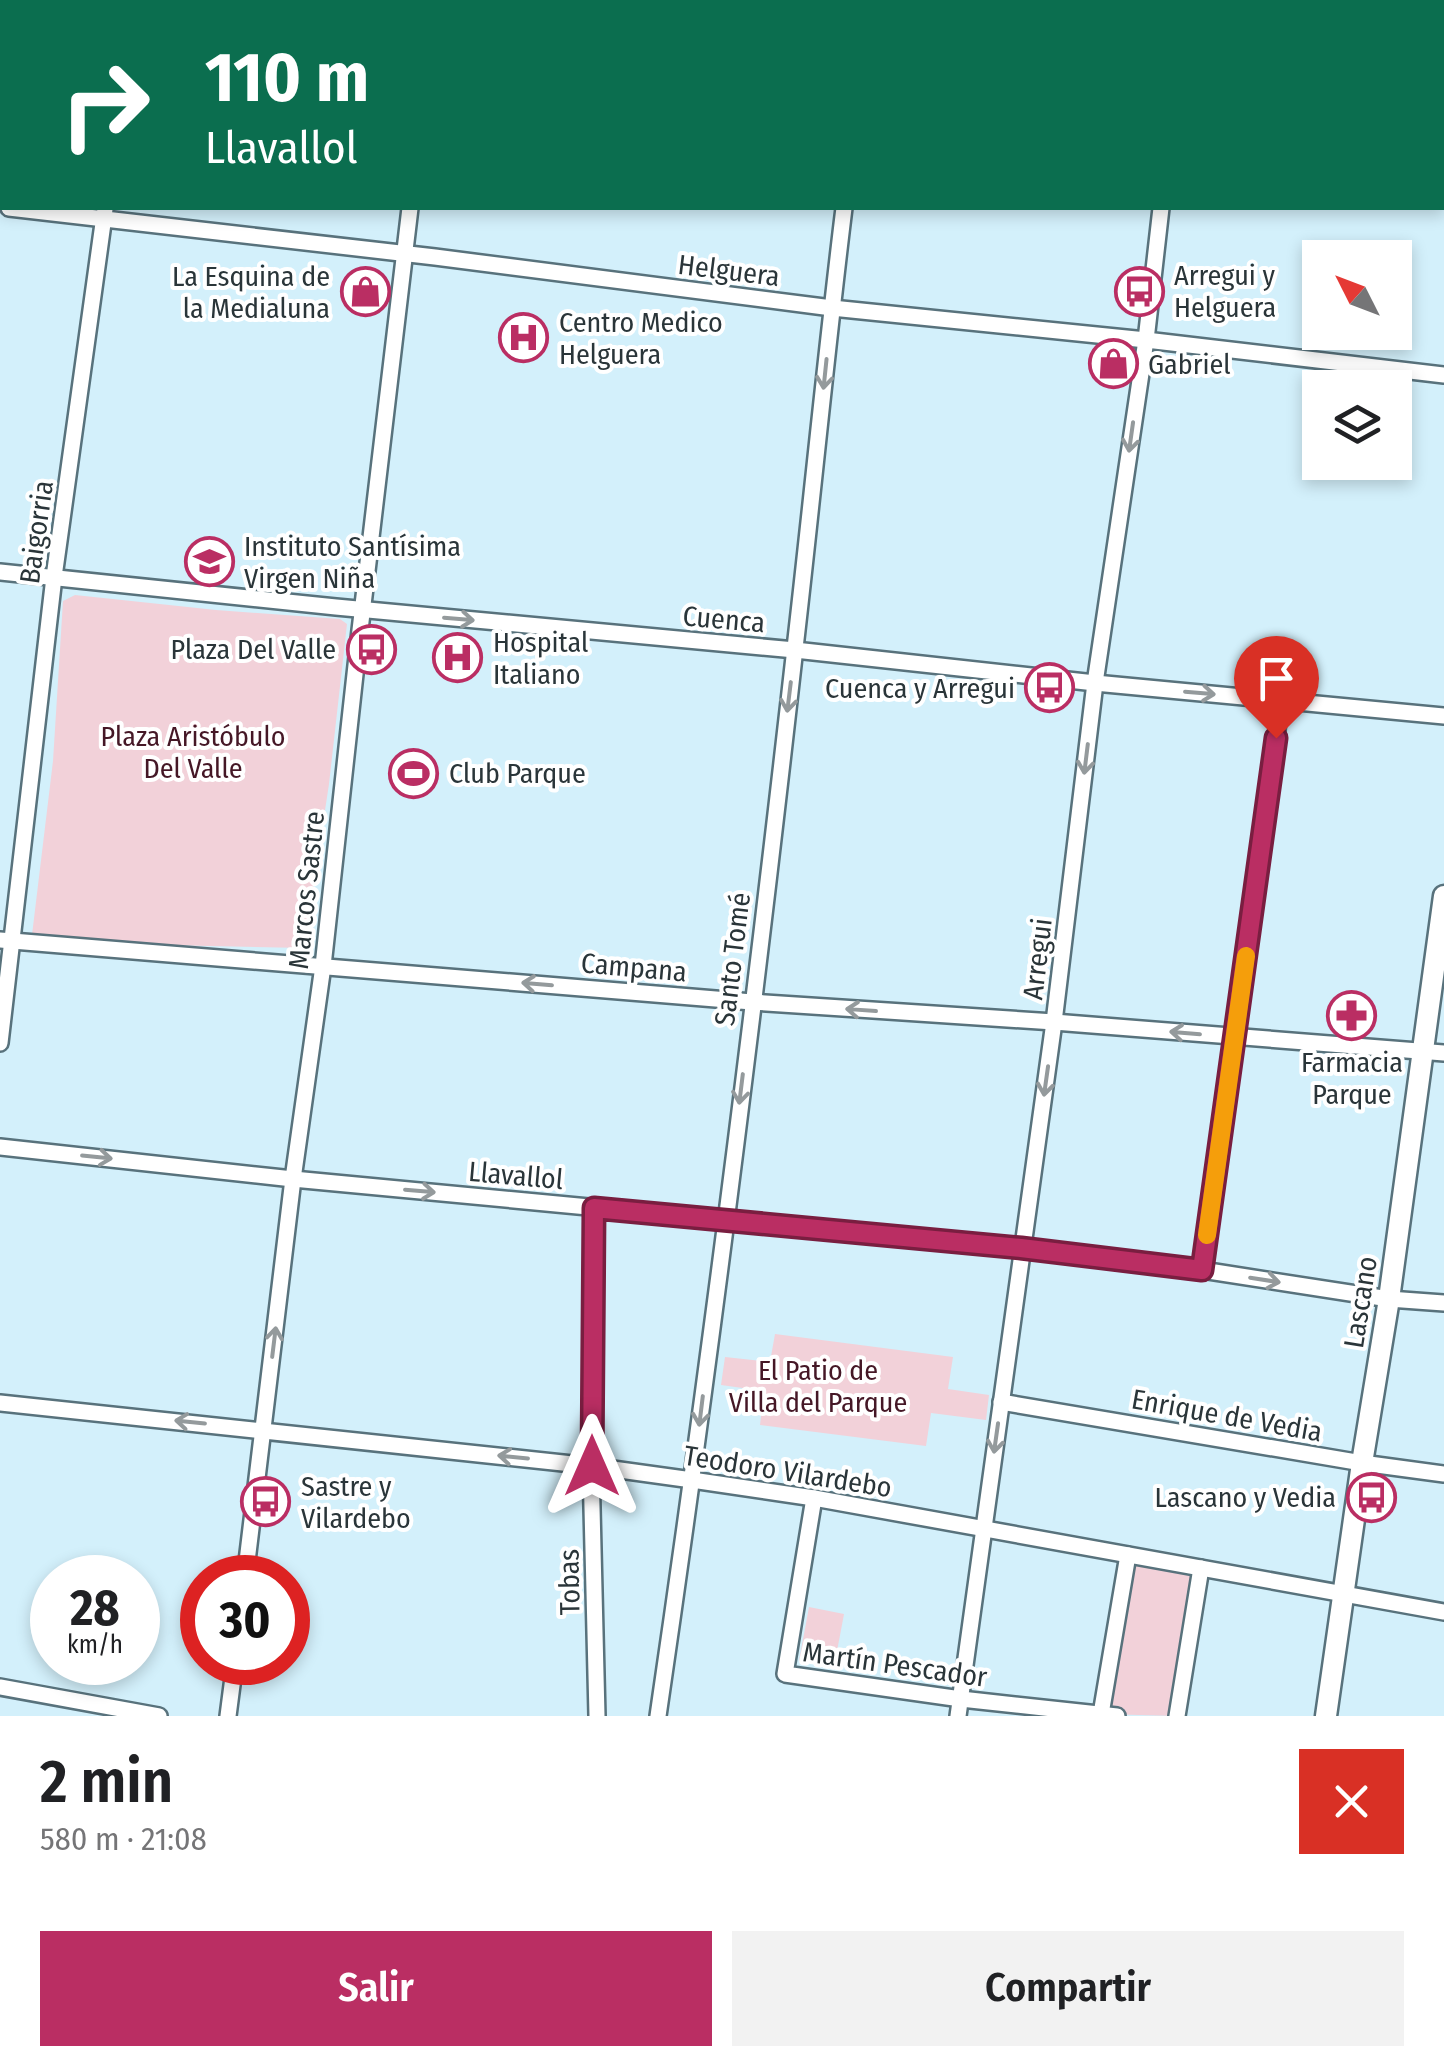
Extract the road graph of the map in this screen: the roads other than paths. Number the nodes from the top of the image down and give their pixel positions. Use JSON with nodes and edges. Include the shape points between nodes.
{"nodes":[{"id":1,"x":65,"y":210,"type":"edge"},
{"id":2,"x":410,"y":210,"type":"edge"},
{"id":3,"x":844,"y":210,"type":"edge"},
{"id":4,"x":1161,"y":210,"type":"edge"},
{"id":5,"x":105,"y":212,"type":"edge"},
{"id":6,"x":404,"y":254,"type":"junction"},
{"id":7,"x":832,"y":308,"type":"junction"},
{"id":8,"x":1146,"y":340,"type":"junction"},
{"id":9,"x":1444,"y":375,"type":"edge"},
{"id":10,"x":0,"y":572,"type":"edge"},
{"id":11,"x":54,"y":577,"type":"junction"},
{"id":12,"x":362,"y":610,"type":"junction"},
{"id":13,"x":795,"y":650,"type":"junction"},
{"id":14,"x":1094,"y":683,"type":"junction"},
{"id":15,"x":1282,"y":700,"type":"junction"},
{"id":16,"x":1444,"y":716,"type":"edge"},
{"id":17,"x":1444,"y":896,"type":"edge"},
{"id":18,"x":6,"y":941,"type":"edge"},
{"id":19,"x":323,"y":966,"type":"junction"},
{"id":20,"x":752,"y":1002,"type":"junction"},
{"id":21,"x":1054,"y":1022,"type":"junction"},
{"id":22,"x":1235,"y":1038,"type":"junction"},
{"id":23,"x":0,"y":1044,"type":"edge"},
{"id":24,"x":1422,"y":1052,"type":"junction"},
{"id":25,"x":1444,"y":1054,"type":"edge"},
{"id":26,"x":0,"y":1147,"type":"edge"},
{"id":27,"x":294,"y":1179,"type":"junction"},
{"id":28,"x":594,"y":1208,"type":"junction"},
{"id":29,"x":724,"y":1218,"type":"junction"},
{"id":30,"x":1021,"y":1248,"type":"junction"},
{"id":31,"x":1202,"y":1270,"type":"junction"},
{"id":32,"x":1389,"y":1299,"type":"junction"},
{"id":33,"x":1444,"y":1303,"type":"edge"},
{"id":34,"x":1001,"y":1402,"type":"junction"},
{"id":35,"x":0,"y":1403,"type":"edge"},
{"id":36,"x":264,"y":1430,"type":"junction"},
{"id":37,"x":1362,"y":1463,"type":"junction"},
{"id":38,"x":592,"y":1466,"type":"junction"},
{"id":39,"x":1444,"y":1474,"type":"edge"},
{"id":40,"x":692,"y":1480,"type":"junction"},
{"id":41,"x":814,"y":1498,"type":"junction"},
{"id":42,"x":983,"y":1530,"type":"junction"},
{"id":43,"x":248,"y":1555,"type":"edge"},
{"id":44,"x":1128,"y":1555,"type":"junction"},
{"id":45,"x":1201,"y":1568,"type":"junction"},
{"id":46,"x":1344,"y":1594,"type":"junction"},
{"id":47,"x":1444,"y":1612,"type":"edge"},
{"id":48,"x":231,"y":1685,"type":"edge"},
{"id":49,"x":0,"y":1687,"type":"edge"},
{"id":50,"x":960,"y":1708,"type":"edge"},
{"id":51,"x":1109,"y":1715,"type":"edge"},
{"id":52,"x":159,"y":1716,"type":"edge"},
{"id":53,"x":228,"y":1716,"type":"edge"},
{"id":54,"x":597,"y":1716,"type":"edge"},
{"id":55,"x":658,"y":1716,"type":"edge"},
{"id":56,"x":1177,"y":1716,"type":"edge"},
{"id":57,"x":1326,"y":1716,"type":"edge"}],
"edges":[{"from":1,"to":5,"type":"street","name":"Helguera"},
{"from":2,"to":6,"type":"street","name":"Marcos Sastre"},
{"from":3,"to":7,"type":"street","name":"Santo Tomé"},
{"from":4,"to":8,"type":"street","name":"Arregui"},
{"from":5,"to":6,"type":"street","name":"Helguera"},
{"from":5,"to":11,"type":"street","name":"Baigorria"},
{"from":6,"to":7,"type":"street","name":"Helguera"},
{"from":6,"to":12,"type":"street","name":"Marcos Sastre"},
{"from":7,"to":8,"type":"street","name":"Helguera"},
{"from":7,"to":13,"type":"street","name":"Santo Tomé","one_way":true},
{"from":8,"to":9,"type":"street","name":"Helguera"},
{"from":8,"to":14,"type":"street","name":"Arregui","one_way":true},
{"from":10,"to":11,"type":"street","name":"Cuenca"},
{"from":11,"to":12,"type":"street","name":"Cuenca"},
{"from":11,"to":18,"type":"street","name":"Baigorria"},
{"from":12,"to":13,"type":"street","name":"Cuenca","one_way":true},
{"from":12,"to":19,"type":"street","name":"Marcos Sastre"},
{"from":13,"to":14,"type":"street","name":"Cuenca"},
{"from":13,"to":20,"type":"street","name":"Santo Tomé","one_way":true},
{"from":14,"to":15,"type":"street","name":"Cuenca","one_way":true},
{"from":14,"to":21,"type":"street","name":"Arregui","one_way":true},
{"from":15,"to":16,"type":"street","name":"Cuenca"},
{"from":15,"to":22,"type":"street"},
{"from":17,"to":24,"type":"street","name":"Lascano"},
{"from":18,"to":19,"type":"street","name":"Campana"},
{"from":18,"to":23,"type":"street","name":"Baigorria"},
{"from":20,"to":19,"type":"street","name":"Campana","one_way":true},
{"from":19,"to":27,"type":"street","name":"Marcos Sastre"},
{"from":21,"to":20,"type":"street","name":"Campana","one_way":true},
{"from":20,"to":29,"type":"street","name":"Santo Tomé","one_way":true},
{"from":22,"to":21,"type":"street","name":"Campana","one_way":true},
{"from":21,"to":30,"type":"street","name":"Arregui","one_way":true},
{"from":22,"to":24,"type":"street","name":"Campana"},
{"from":22,"to":31,"type":"street"},
{"from":24,"to":25,"type":"street","name":"Campana"},
{"from":24,"to":32,"type":"street","name":"Lascano"},
{"from":26,"to":27,"type":"street","name":"Llavallol","one_way":true},
{"from":27,"to":28,"type":"street","name":"Llavallol","one_way":true},
{"from":36,"to":27,"type":"street","name":"Marcos Sastre","one_way":true},
{"from":28,"to":29,"type":"street","name":"Llavallol"},
{"from":28,"to":38,"type":"street","name":"Tobas"},
{"from":29,"to":30,"type":"street","name":"Llavallol"},
{"from":29,"to":40,"type":"street","name":"Santo Tomé","one_way":true},
{"from":30,"to":31,"type":"street","name":"Llavallol"},
{"from":30,"to":34,"type":"street","name":"Arregui"},
{"from":31,"to":32,"type":"street","name":"Llavallol","one_way":true},
{"from":32,"to":33,"type":"street","name":"Llavallol"},
{"from":32,"to":37,"type":"street","name":"Lascano"},
{"from":34,"to":37,"type":"street","name":"Enrique de Vedia"},
{"from":34,"to":42,"type":"street","name":"Arregui","one_way":true},
{"from":36,"to":35,"type":"street","name":"Teodoro Vilardebo","one_way":true},
{"from":38,"to":36,"type":"street","name":"Teodoro Vilardebo","one_way":true},
{"from":36,"to":43,"type":"street","name":"Marcos Sastre"},
{"from":37,"to":39,"type":"street","name":"Enrique de Vedia"},
{"from":37,"to":46,"type":"street","name":"Lascano"},
{"from":38,"to":40,"type":"street","name":"Teodoro Vilardebo"},
{"from":38,"to":54,"type":"street","name":"Tobas"},
{"from":40,"to":41,"type":"street","name":"Teodoro Vilardebo"},
{"from":40,"to":55,"type":"street","name":"Santo Tomé"},
{"from":41,"to":42,"type":"street","name":"Teodoro Vilardebo"},
{"from":41,"to":50,"type":"street","name":"Martín Pescador","via":[[785,1674]]},
{"from":42,"to":44,"type":"street","name":"Teodoro Vilardebo"},
{"from":42,"to":50,"type":"street","name":"Arregui"},
{"from":44,"to":45,"type":"street","name":"Teodoro Vilardebo"},
{"from":44,"to":51,"type":"street"},
{"from":45,"to":46,"type":"street","name":"Teodoro Vilardebo"},
{"from":45,"to":56,"type":"street"},
{"from":46,"to":47,"type":"street","name":"Teodoro Vilardebo"},
{"from":46,"to":57,"type":"street","name":"Lascano"},
{"from":48,"to":53,"type":"street"},
{"from":49,"to":52,"type":"street"},
{"from":50,"to":51,"type":"street","name":"Martín Pescador"}]}
